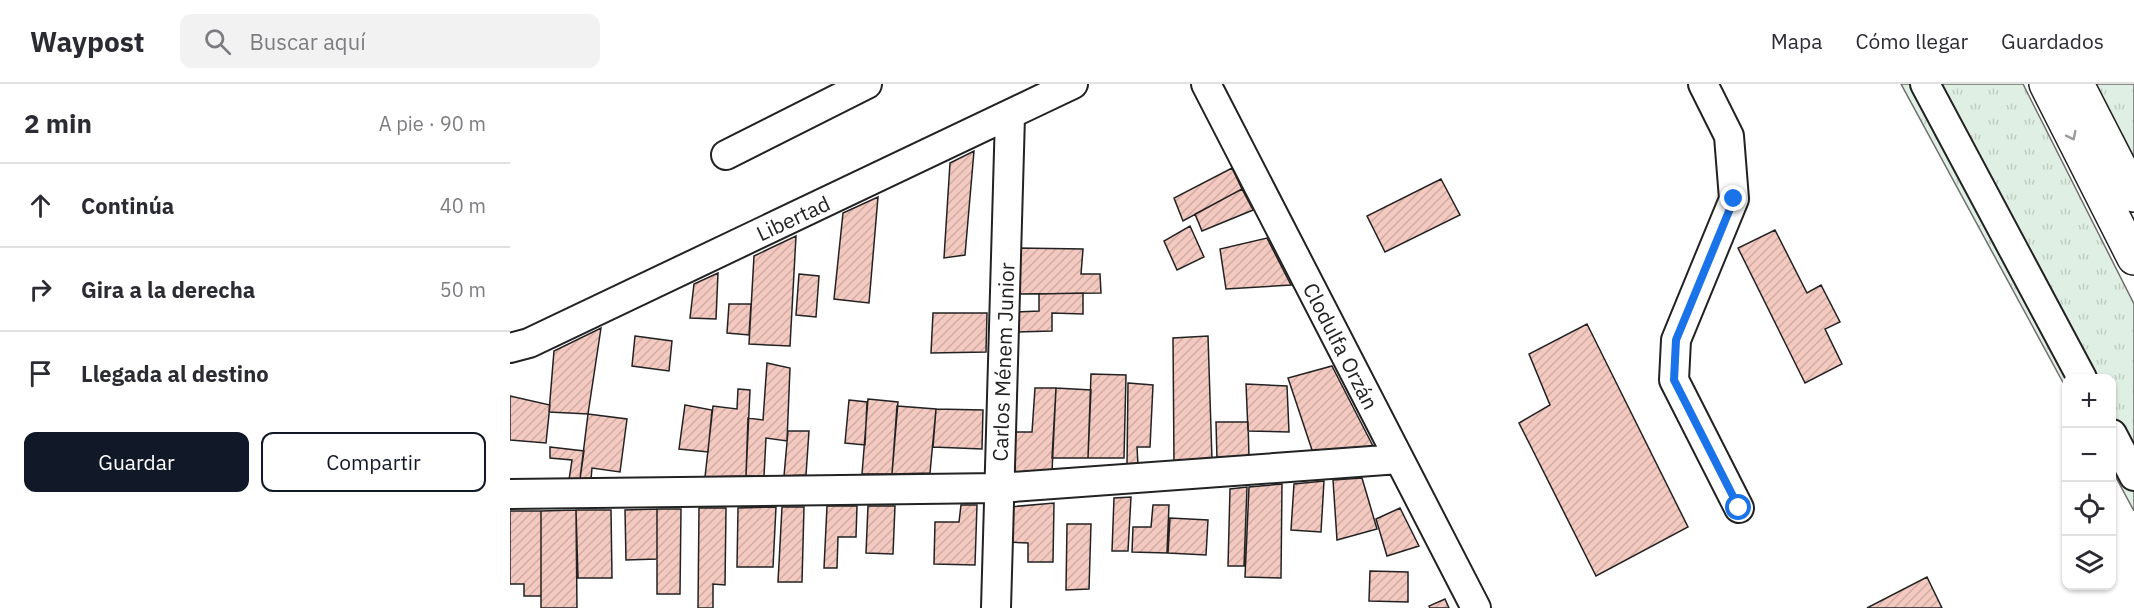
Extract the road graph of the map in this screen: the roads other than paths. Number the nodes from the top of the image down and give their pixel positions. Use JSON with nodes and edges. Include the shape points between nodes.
{"nodes":[{"id":1,"x":867,"y":84,"type":"edge"},
{"id":2,"x":1073,"y":84,"type":"edge"},
{"id":3,"x":1206,"y":84,"type":"edge"},
{"id":4,"x":1703,"y":84,"type":"edge"},
{"id":5,"x":1925,"y":84,"type":"edge"},
{"id":6,"x":2046,"y":84,"type":"edge"},
{"id":7,"x":2077,"y":84,"type":"edge"},
{"id":8,"x":1010,"y":116,"type":"junction"},
{"id":9,"x":726,"y":155,"type":"dead end"},
{"id":10,"x":2134,"y":195,"type":"edge"},
{"id":11,"x":2134,"y":258,"type":"edge"},
{"id":12,"x":510,"y":348,"type":"edge"},
{"id":13,"x":2080,"y":374,"type":"edge"},
{"id":14,"x":2116,"y":442,"type":"edge"},
{"id":15,"x":1399,"y":459,"type":"junction"},
{"id":16,"x":2134,"y":476,"type":"edge"},
{"id":17,"x":999,"y":488,"type":"junction"},
{"id":18,"x":510,"y":494,"type":"edge"},
{"id":19,"x":1739,"y":508,"type":"dead end"},
{"id":20,"x":996,"y":608,"type":"edge"},
{"id":21,"x":1476,"y":608,"type":"edge"}],
"edges":[{"from":1,"to":9,"type":"street"},
{"from":2,"to":8,"type":"street","name":"Libertad"},
{"from":3,"to":15,"type":"street","name":"Clodulfa Orzán"},
{"from":4,"to":19,"type":"street","via":[[1729,136],[1734,199],[1676,340],[1674,380]]},
{"from":5,"to":13,"type":"street"},
{"from":6,"to":11,"type":"main road","one_way":true},
{"from":7,"to":10,"type":"main road"},
{"from":8,"to":12,"type":"street","name":"Libertad","via":[[539,338]]},
{"from":8,"to":17,"type":"street","name":"Carlos Ménem Junior"},
{"from":14,"to":16,"type":"street"},
{"from":15,"to":17,"type":"street"},
{"from":15,"to":21,"type":"street","name":"Clodulfa Orzán"},
{"from":17,"to":18,"type":"street"},
{"from":17,"to":20,"type":"street","name":"Carlos Ménem Junior"}]}
